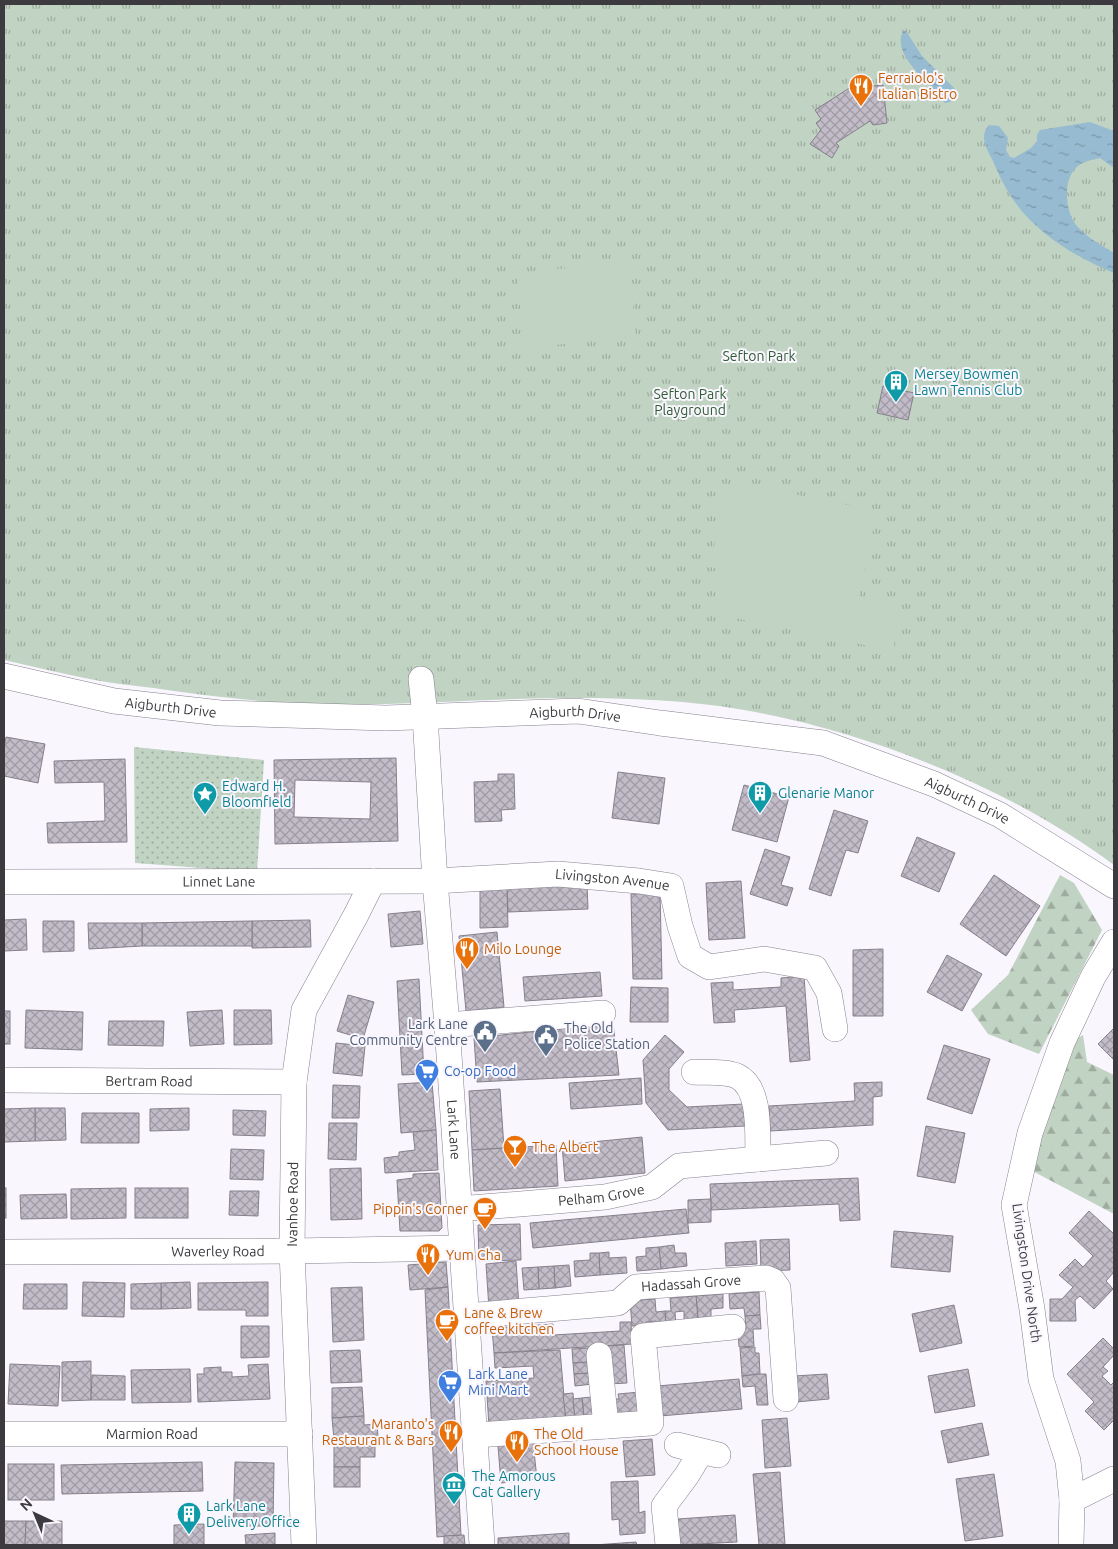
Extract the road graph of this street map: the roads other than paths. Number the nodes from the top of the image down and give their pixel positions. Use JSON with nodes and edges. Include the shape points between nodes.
{"nodes":[{"id":1,"x":4,"y":676,"type":"edge"},
{"id":2,"x":421,"y":679,"type":"dead end"},
{"id":3,"x":425,"y":716,"type":"junction"},
{"id":4,"x":373,"y":881,"type":"junction"},
{"id":5,"x":435,"y":881,"type":"junction"},
{"id":6,"x":4,"y":882,"type":"edge"},
{"id":7,"x":1114,"y":886,"type":"edge"},
{"id":8,"x":1114,"y":942,"type":"edge"},
{"id":9,"x":603,"y":1013,"type":"dead end"},
{"id":10,"x":447,"y":1025,"type":"junction"},
{"id":11,"x":835,"y":1029,"type":"dead end"},
{"id":12,"x":694,"y":1072,"type":"dead end"},
{"id":13,"x":4,"y":1080,"type":"edge"},
{"id":14,"x":294,"y":1082,"type":"junction"},
{"id":15,"x":826,"y":1153,"type":"dead end"},
{"id":16,"x":758,"y":1159,"type":"junction"},
{"id":17,"x":458,"y":1209,"type":"junction"},
{"id":18,"x":461,"y":1248,"type":"junction"},
{"id":19,"x":292,"y":1251,"type":"junction"},
{"id":20,"x":4,"y":1252,"type":"edge"},
{"id":21,"x":466,"y":1316,"type":"junction"},
{"id":22,"x":733,"y":1327,"type":"dead end"},
{"id":23,"x":599,"y":1356,"type":"dead end"},
{"id":24,"x":786,"y":1399,"type":"dead end"},
{"id":25,"x":606,"y":1426,"type":"junction"},
{"id":26,"x":4,"y":1434,"type":"edge"},
{"id":27,"x":300,"y":1434,"type":"junction"},
{"id":28,"x":476,"y":1436,"type":"junction"},
{"id":29,"x":676,"y":1445,"type":"dead end"},
{"id":30,"x":1114,"y":1479,"type":"edge"},
{"id":31,"x":1072,"y":1500,"type":"junction"},
{"id":32,"x":304,"y":1545,"type":"edge"},
{"id":33,"x":482,"y":1545,"type":"edge"},
{"id":34,"x":668,"y":1545,"type":"edge"},
{"id":35,"x":1071,"y":1545,"type":"edge"}],
"edges":[{"from":1,"to":3,"type":"street","name":"Aigburth Drive","via":[[114,701],[220,713],[386,718]]},
{"from":2,"to":3,"type":"street","name":"Lark Lane"},
{"from":3,"to":5,"type":"street","name":"Lark Lane"},
{"from":3,"to":7,"type":"street","name":"Aigburth Drive","via":[[578,711],[823,743],[934,784],[1000,815]]},
{"from":4,"to":5,"type":"street","name":"Linnet Lane"},
{"from":4,"to":6,"type":"street","name":"Linnet Lane"},
{"from":4,"to":14,"type":"street","name":"Ivanhoe Road","via":[[304,1010]]},
{"from":5,"to":10,"type":"street","name":"Lark Lane"},
{"from":5,"to":11,"type":"street","name":"Livingston Avenue","via":[[558,874],[671,886],[690,956],[709,967],[764,959],[815,968],[828,993]]},
{"from":8,"to":31,"type":"street","name":"Livingston Drive North","via":[[1093,977],[1062,1043],[1030,1133],[1014,1205],[1041,1379],[1068,1461]]},
{"from":9,"to":10,"type":"street"},
{"from":10,"to":17,"type":"street","name":"Lark Lane"},
{"from":12,"to":16,"type":"street","via":[[736,1076],[746,1083],[756,1102]]},
{"from":13,"to":14,"type":"street","name":"Bertram Road"},
{"from":14,"to":19,"type":"street","name":"Ivanhoe Road"},
{"from":15,"to":16,"type":"street","name":"Pelham Grove"},
{"from":16,"to":17,"type":"street","name":"Pelham Grove","via":[[679,1166],[652,1187],[605,1197]]},
{"from":17,"to":18,"type":"street","name":"Lark Lane"},
{"from":18,"to":19,"type":"street","name":"Waverley Road"},
{"from":18,"to":21,"type":"street","name":"Lark Lane"},
{"from":19,"to":20,"type":"street","name":"Waverley Road"},
{"from":19,"to":27,"type":"street","name":"Ivanhoe Road"},
{"from":21,"to":24,"type":"street","name":"Hadassah Grove","via":[[618,1303],[636,1287],[766,1278],[778,1288]]},
{"from":21,"to":28,"type":"street","name":"Lark Lane"},
{"from":22,"to":25,"type":"street","via":[[643,1336],[651,1423]]},
{"from":23,"to":25,"type":"street"},
{"from":25,"to":28,"type":"street"},
{"from":26,"to":27,"type":"street","name":"Marmion Road"},
{"from":27,"to":32,"type":"street","name":"Ivanhoe Road"},
{"from":28,"to":33,"type":"street","name":"Lark Lane","via":[[486,1518]]},
{"from":29,"to":34,"type":"street","via":[[710,1453],[687,1475],[664,1506]]},
{"from":30,"to":31,"type":"street"},
{"from":31,"to":35,"type":"street","name":"Livingston Drive North"}]}
